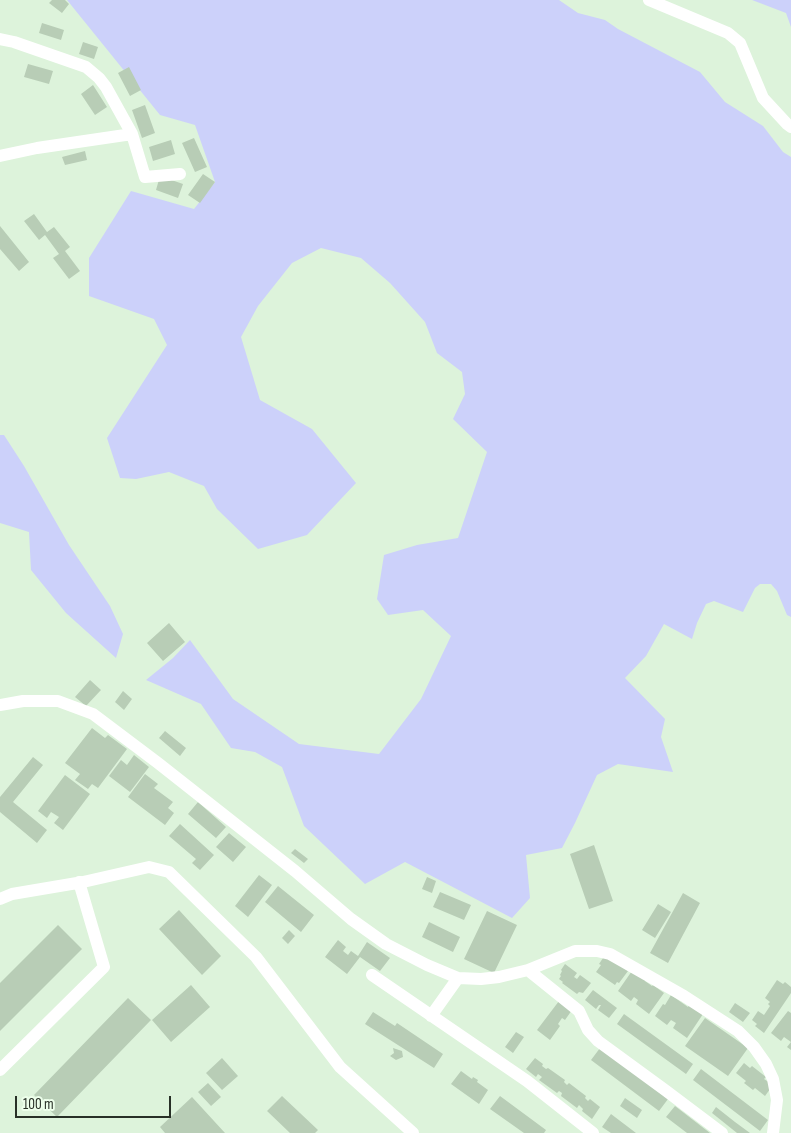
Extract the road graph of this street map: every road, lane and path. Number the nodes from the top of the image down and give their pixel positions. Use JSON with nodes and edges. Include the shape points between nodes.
{"nodes":[{"id":1,"x":649,"y":0,"type":"edge"},
{"id":2,"x":0,"y":39,"type":"edge"},
{"id":3,"x":791,"y":127,"type":"edge"},
{"id":4,"x":132,"y":134,"type":"junction"},
{"id":5,"x":0,"y":156,"type":"edge"},
{"id":6,"x":180,"y":174,"type":"dead end"},
{"id":7,"x":0,"y":705,"type":"edge"},
{"id":8,"x":78,"y":882,"type":"junction"},
{"id":9,"x":0,"y":899,"type":"edge"},
{"id":10,"x":528,"y":970,"type":"junction"},
{"id":11,"x":372,"y":975,"type":"dead end"},
{"id":12,"x":458,"y":978,"type":"junction"},
{"id":13,"x":431,"y":1016,"type":"junction"},
{"id":14,"x":0,"y":1070,"type":"edge"},
{"id":15,"x":413,"y":1133,"type":"edge"},
{"id":16,"x":593,"y":1133,"type":"edge"},
{"id":17,"x":722,"y":1133,"type":"edge"},
{"id":18,"x":773,"y":1133,"type":"edge"}],
"edges":[{"from":1,"to":3,"type":"street","via":[[728,34],[740,43],[764,98]]},
{"from":2,"to":4,"type":"street","via":[[86,67],[106,87]]},
{"from":4,"to":5,"type":"street"},
{"from":4,"to":6,"type":"street","via":[[145,177]]},
{"from":7,"to":12,"type":"street","via":[[58,701],[93,714],[295,871],[351,920],[386,944]]},
{"from":8,"to":9,"type":"street"},
{"from":8,"to":14,"type":"street","via":[[104,967]]},
{"from":8,"to":15,"type":"street","via":[[149,867],[169,872],[256,956],[340,1067]]},
{"from":10,"to":12,"type":"street","via":[[499,977]]},
{"from":10,"to":17,"type":"street","via":[[580,1011],[588,1030],[598,1041]]},
{"from":10,"to":18,"type":"street","via":[[575,951],[597,950],[610,954],[684,996],[738,1031],[758,1053],[773,1079],[777,1100]]},
{"from":11,"to":13,"type":"street"},
{"from":12,"to":13,"type":"street"},
{"from":13,"to":16,"type":"street","via":[[527,1082]]}]}
